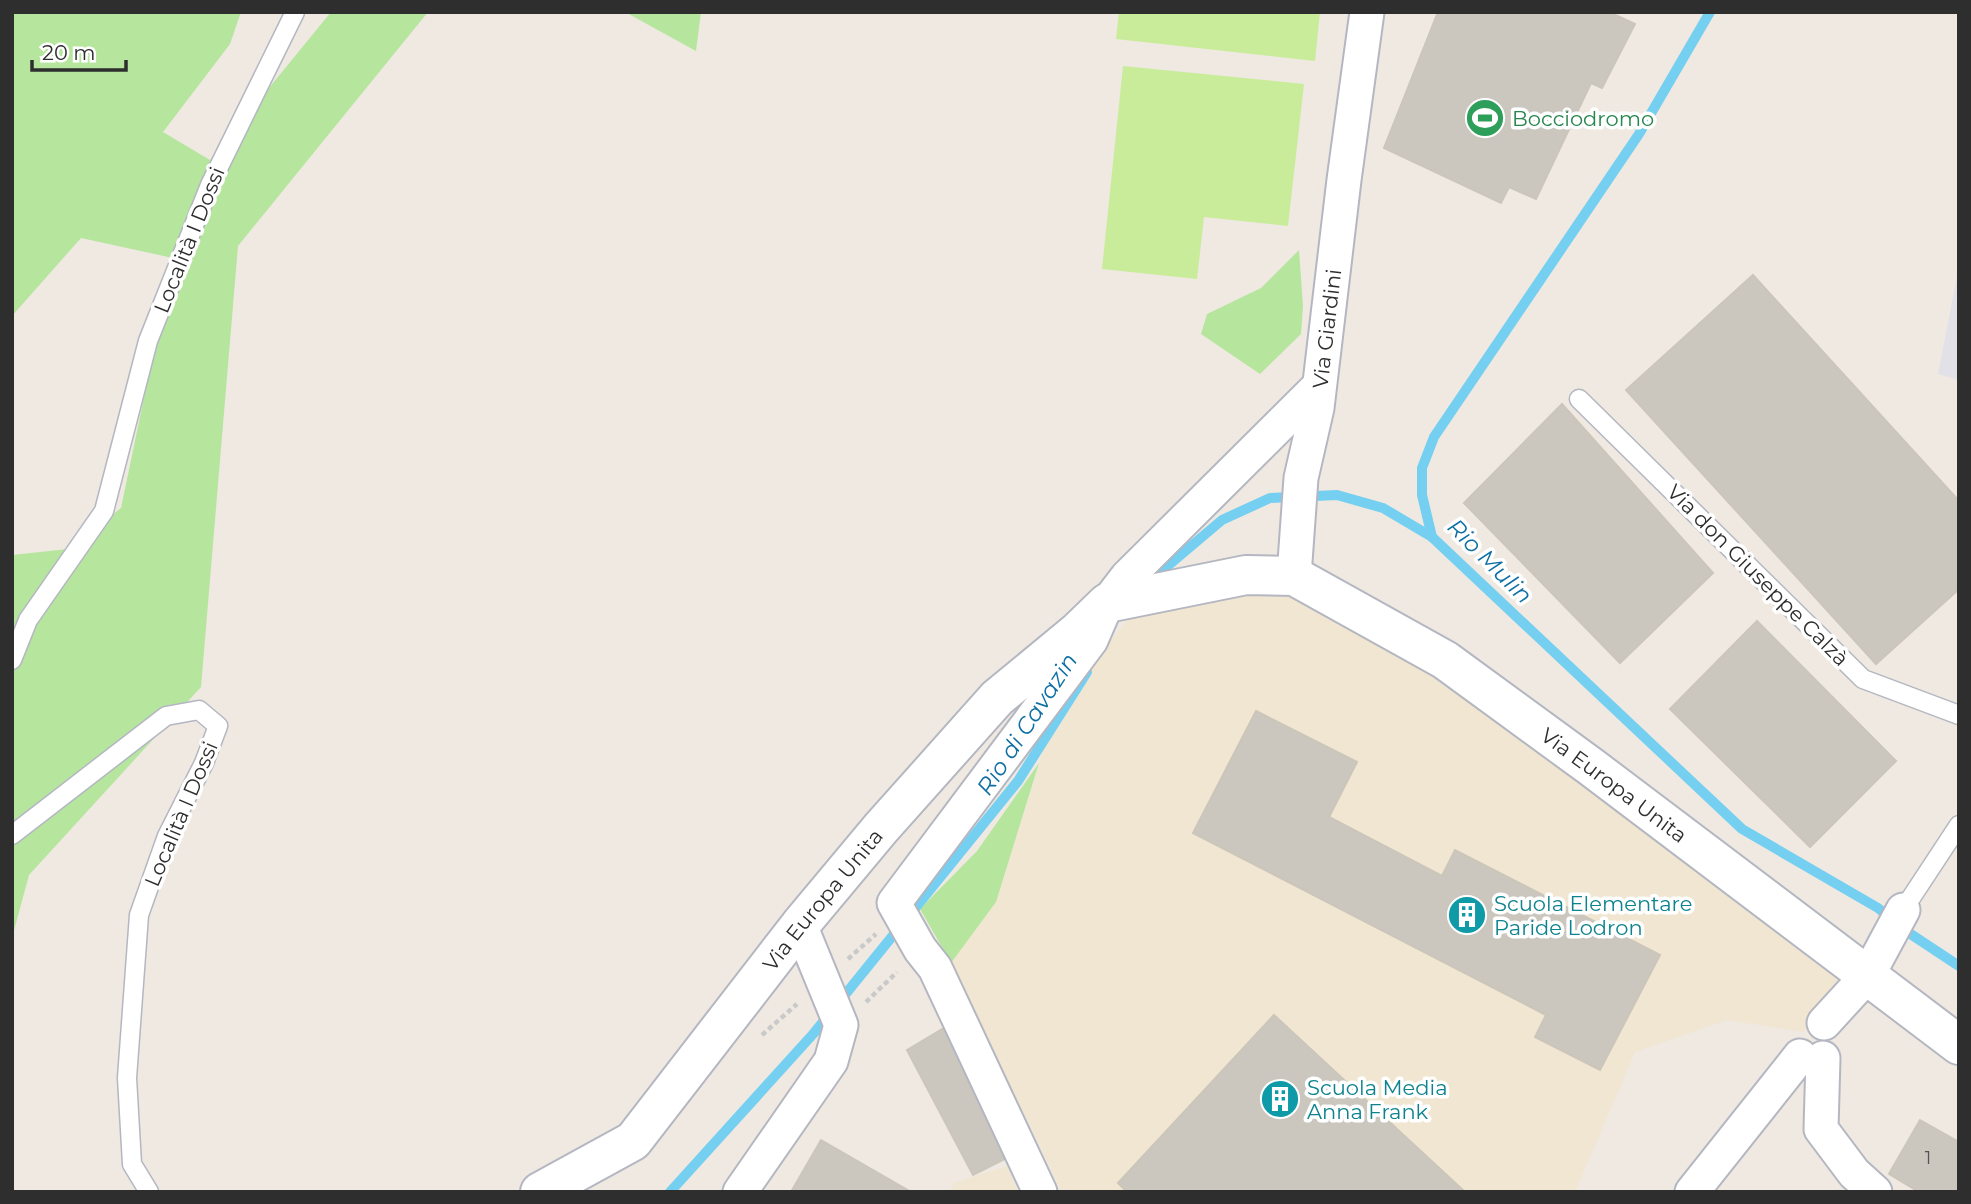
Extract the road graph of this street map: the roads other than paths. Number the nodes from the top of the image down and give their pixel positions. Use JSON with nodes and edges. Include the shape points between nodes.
{"nodes":[{"id":1,"x":295,"y":12,"type":"edge"},
{"id":2,"x":1367,"y":12,"type":"edge"},
{"id":3,"x":1319,"y":386,"type":"junction"},
{"id":4,"x":1579,"y":399,"type":"dead end"},
{"id":5,"x":1294,"y":576,"type":"junction"},
{"id":6,"x":1107,"y":603,"type":"junction"},
{"id":7,"x":12,"y":660,"type":"edge"},
{"id":8,"x":1959,"y":715,"type":"edge"},
{"id":9,"x":1959,"y":825,"type":"edge"},
{"id":10,"x":12,"y":835,"type":"edge"},
{"id":11,"x":1897,"y":920,"type":"joint"},
{"id":12,"x":800,"y":926,"type":"junction"},
{"id":13,"x":1868,"y":975,"type":"junction"},
{"id":14,"x":1959,"y":1045,"type":"edge"},
{"id":15,"x":1811,"y":1057,"type":"junction"},
{"id":16,"x":149,"y":1192,"type":"edge"},
{"id":17,"x":540,"y":1192,"type":"edge"},
{"id":18,"x":740,"y":1192,"type":"edge"},
{"id":19,"x":1040,"y":1192,"type":"edge"},
{"id":20,"x":1692,"y":1192,"type":"edge"},
{"id":21,"x":1875,"y":1192,"type":"edge"}],
"edges":[{"from":1,"to":7,"type":"lane","name":"Località I Dossi","via":[[210,185],[148,341],[103,511],[28,620]]},
{"from":2,"to":3,"type":"street","name":"Via Giardini"},
{"from":3,"to":5,"type":"street","via":[[1301,478]]},
{"from":3,"to":6,"type":"street","name":"Via Giardini","via":[[1126,577]]},
{"from":4,"to":8,"type":"lane","name":"Via don Giuseppe Calzà","via":[[1863,679]]},
{"from":5,"to":6,"type":"main road","name":"Via Europa Unita","via":[[1246,575]]},
{"from":5,"to":13,"type":"main road","name":"Via Europa Unita","via":[[1445,660]]},
{"from":6,"to":12,"type":"main road","name":"Via Europa Unita","via":[[997,698]]},
{"from":6,"to":19,"type":"street","name":"Via Giardini","via":[[1091,640],[897,908],[935,968]]},
{"from":9,"to":11,"type":"lane"},
{"from":10,"to":16,"type":"lane","name":"Località I Dossi","via":[[166,716],[200,710],[218,726],[167,836],[139,915],[127,1078],[132,1164]]},
{"from":11,"to":13,"type":"street"},
{"from":12,"to":17,"type":"main road","name":"Via Europa Unita","via":[[633,1141]]},
{"from":12,"to":18,"type":"street","via":[[841,1025],[831,1061]]},
{"from":13,"to":14,"type":"main road","name":"Via Europa Unita"},
{"from":13,"to":15,"type":"street","via":[[1824,1023],[1805,1021],[1796,1029],[1792,1041]]},
{"from":15,"to":20,"type":"street"},
{"from":15,"to":21,"type":"street","via":[[1821,1129],[1854,1173]]}]}
